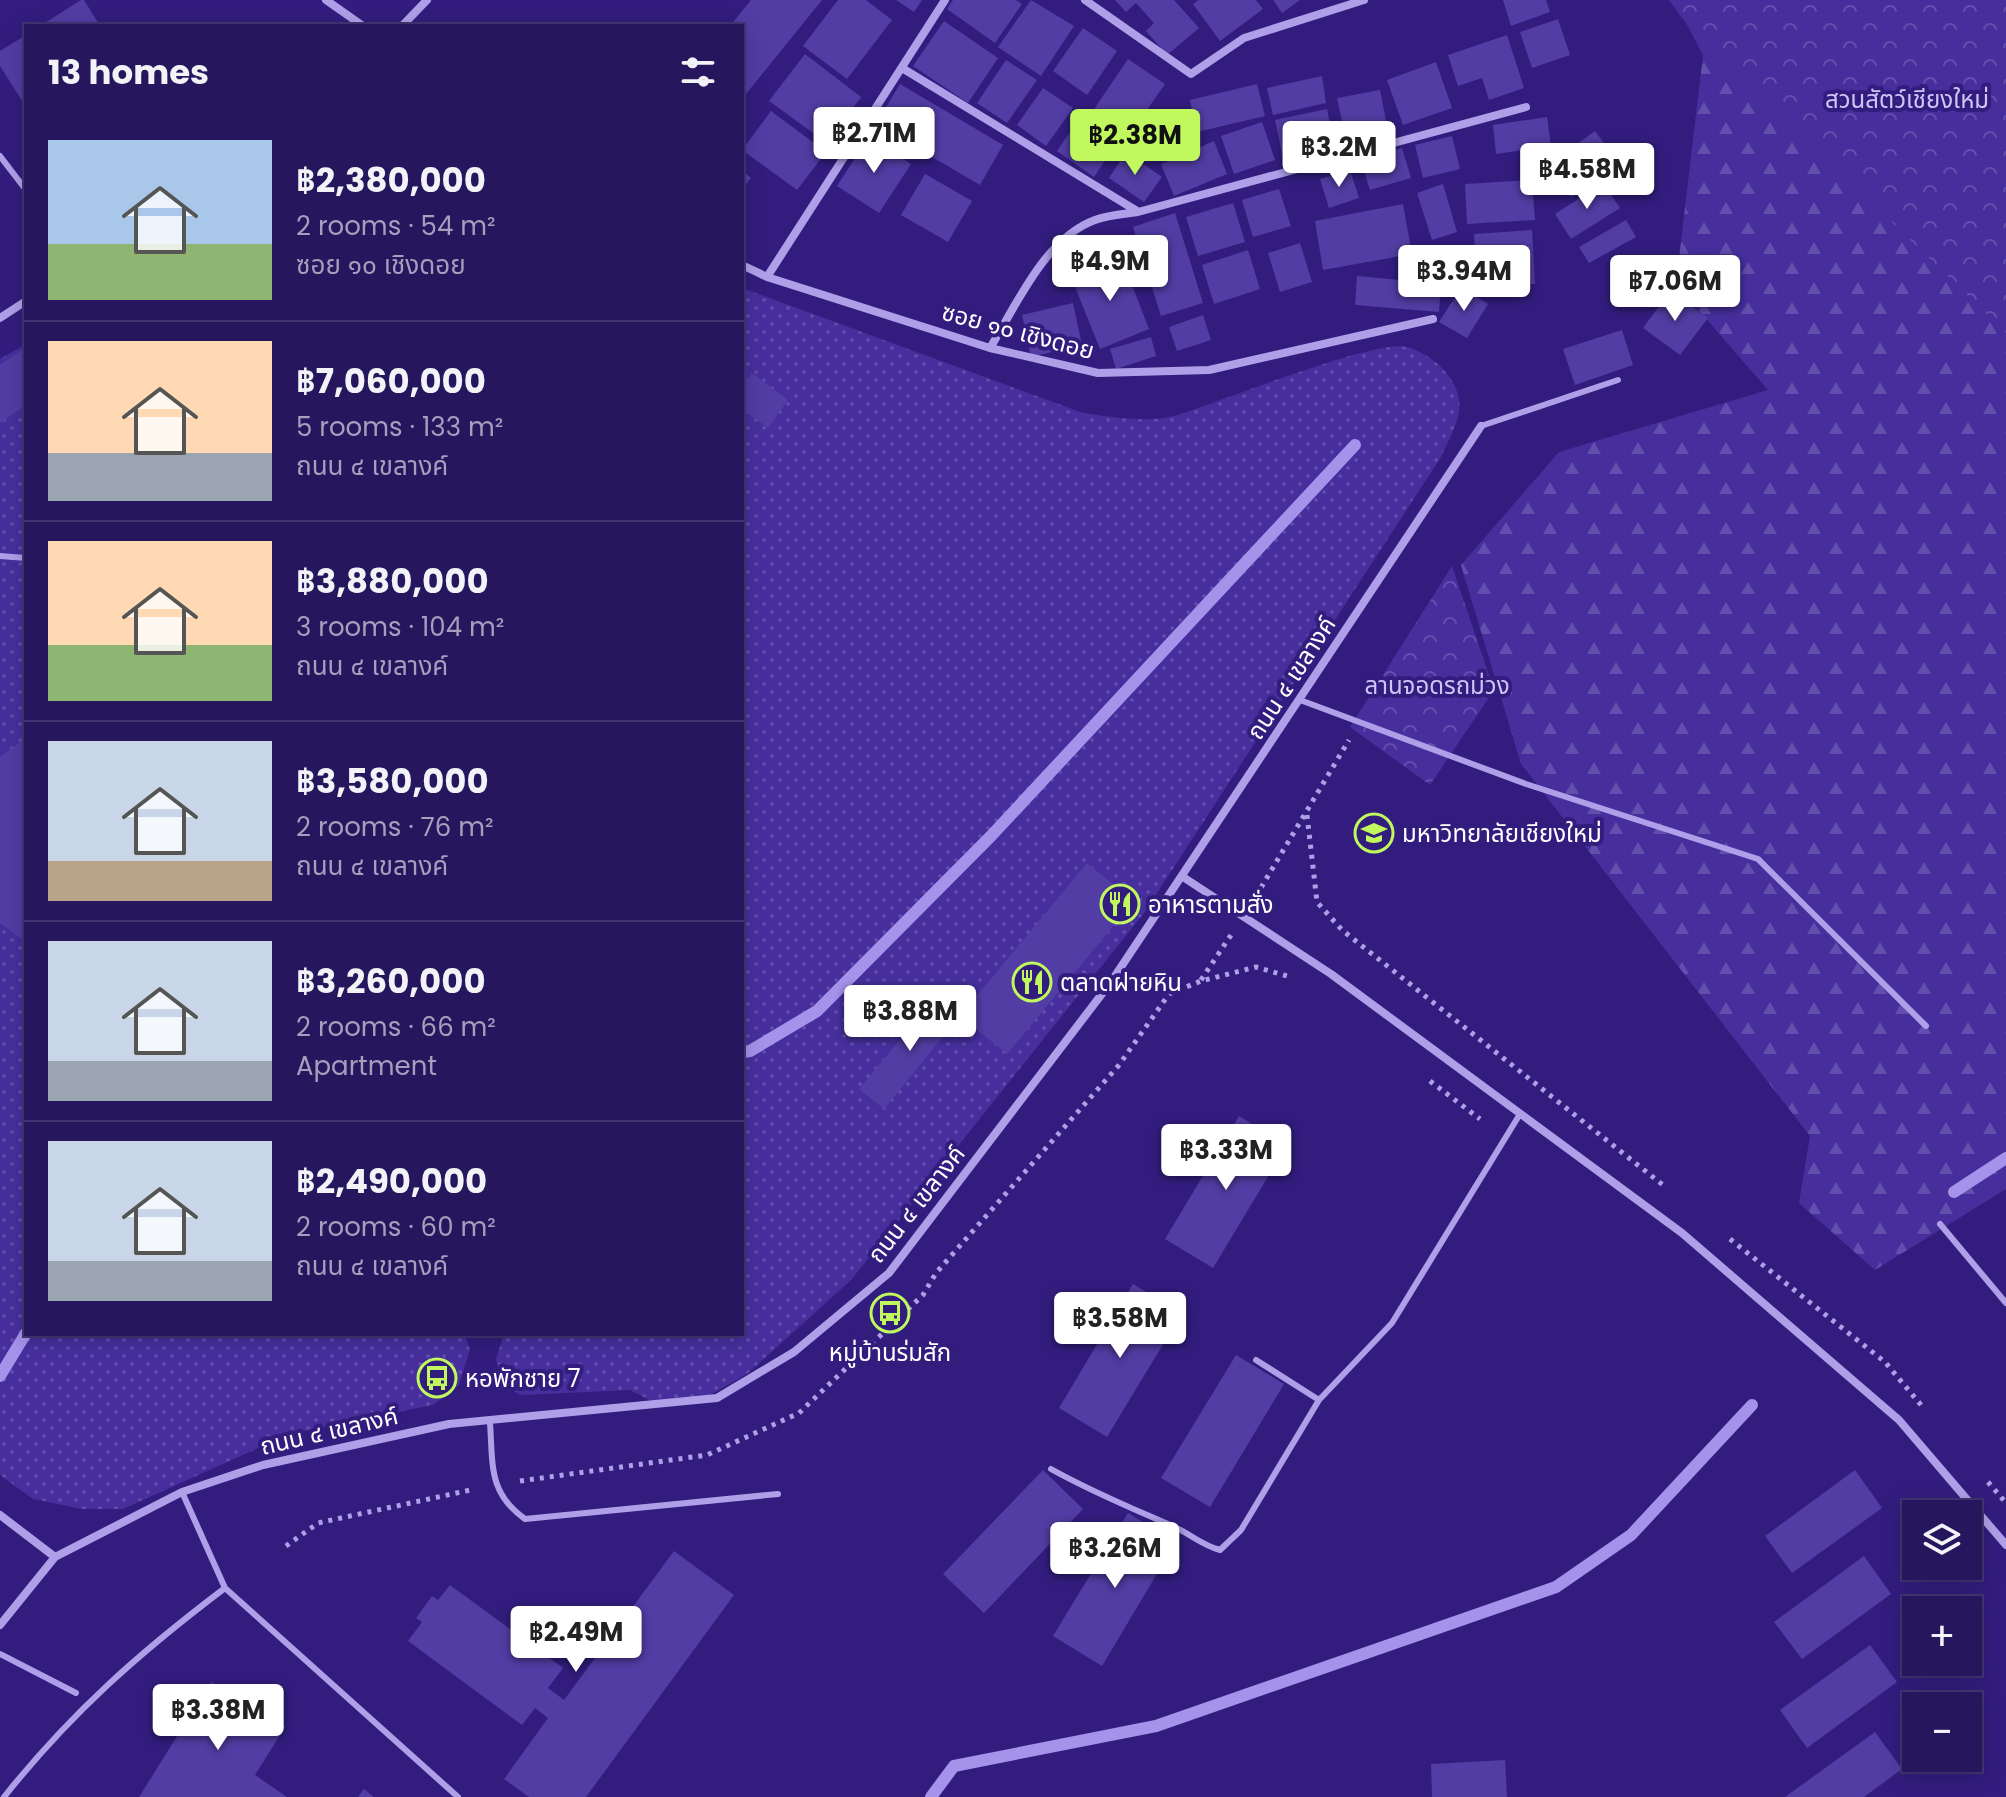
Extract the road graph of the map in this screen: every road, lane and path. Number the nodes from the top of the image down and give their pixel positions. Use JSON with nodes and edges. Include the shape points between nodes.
{"nodes":[{"id":1,"x":326,"y":0,"type":"edge"},
{"id":2,"x":427,"y":0,"type":"edge"},
{"id":3,"x":945,"y":0,"type":"edge"},
{"id":4,"x":1085,"y":0,"type":"edge"},
{"id":5,"x":1364,"y":0,"type":"edge"},
{"id":6,"x":360,"y":24,"type":"edge"},
{"id":7,"x":404,"y":24,"type":"edge"},
{"id":8,"x":902,"y":68,"type":"junction"},
{"id":9,"x":1526,"y":107,"type":"dead end"},
{"id":10,"x":0,"y":156,"type":"edge"},
{"id":11,"x":24,"y":187,"type":"edge"},
{"id":12,"x":1138,"y":212,"type":"junction"},
{"id":13,"x":744,"y":266,"type":"edge"},
{"id":14,"x":767,"y":277,"type":"junction"},
{"id":15,"x":24,"y":302,"type":"edge"},
{"id":16,"x":0,"y":318,"type":"edge"},
{"id":17,"x":1433,"y":319,"type":"dead end"},
{"id":18,"x":990,"y":348,"type":"junction"},
{"id":19,"x":1618,"y":380,"type":"dead end"},
{"id":20,"x":1481,"y":426,"type":"joint"},
{"id":21,"x":0,"y":556,"type":"edge"},
{"id":22,"x":24,"y":558,"type":"edge"},
{"id":23,"x":1300,"y":700,"type":"junction"},
{"id":24,"x":1360,"y":722,"type":"junction"},
{"id":25,"x":1307,"y":815,"type":"junction"},
{"id":26,"x":1183,"y":877,"type":"junction"},
{"id":27,"x":1243,"y":916,"type":"junction"},
{"id":28,"x":1201,"y":981,"type":"dead end"},
{"id":29,"x":1926,"y":1026,"type":"dead end"},
{"id":30,"x":1520,"y":1114,"type":"junction"},
{"id":31,"x":1675,"y":1195,"type":"dead end"},
{"id":32,"x":1940,"y":1224,"type":"dead end"},
{"id":33,"x":1724,"y":1234,"type":"dead end"},
{"id":34,"x":2006,"y":1303,"type":"edge"},
{"id":35,"x":1256,"y":1360,"type":"dead end"},
{"id":36,"x":1319,"y":1400,"type":"junction"},
{"id":37,"x":1925,"y":1409,"type":"dead end"},
{"id":38,"x":490,"y":1423,"type":"junction"},
{"id":39,"x":1051,"y":1469,"type":"dead end"},
{"id":40,"x":1986,"y":1480,"type":"dead end"},
{"id":41,"x":182,"y":1492,"type":"junction"},
{"id":42,"x":778,"y":1494,"type":"dead end"},
{"id":43,"x":2006,"y":1503,"type":"edge"},
{"id":44,"x":0,"y":1515,"type":"edge"},
{"id":45,"x":2006,"y":1545,"type":"edge"},
{"id":46,"x":55,"y":1557,"type":"junction"},
{"id":47,"x":225,"y":1588,"type":"junction"},
{"id":48,"x":0,"y":1625,"type":"edge"},
{"id":49,"x":0,"y":1654,"type":"edge"},
{"id":50,"x":76,"y":1693,"type":"dead end"},
{"id":51,"x":4,"y":1797,"type":"edge"},
{"id":52,"x":458,"y":1797,"type":"edge"}],
"edges":[{"from":1,"to":6,"type":"street"},
{"from":2,"to":7,"type":"street"},
{"from":3,"to":8,"type":"street"},
{"from":4,"to":5,"type":"street","via":[[1191,74],[1244,38]]},
{"from":8,"to":12,"type":"street"},
{"from":8,"to":14,"type":"street"},
{"from":9,"to":12,"type":"street"},
{"from":10,"to":11,"type":"lane"},
{"from":12,"to":18,"type":"street","via":[[1094,220],[1065,240],[1043,264]]},
{"from":13,"to":14,"type":"street","name":"ซอย ๑๐ เชิงดอย"},
{"from":14,"to":18,"type":"street","name":"ซอย ๑๐ เชิงดอย"},
{"from":15,"to":16,"type":"street"},
{"from":17,"to":18,"type":"street","name":"ซอย ๑๐ เชิงดอย","via":[[1209,370],[1098,373]]},
{"from":19,"to":20,"type":"lane"},
{"from":20,"to":23,"type":"street","name":"ถนน ๔ เขลางค์"},
{"from":21,"to":22,"type":"lane"},
{"from":23,"to":24,"type":"lane"},
{"from":23,"to":26,"type":"street","name":"ถนน ๔ เขลางค์"},
{"from":24,"to":25,"type":"path"},
{"from":24,"to":29,"type":"lane","via":[[1526,784],[1758,859]]},
{"from":25,"to":27,"type":"path"},
{"from":25,"to":31,"type":"path","via":[[1317,902],[1342,930]]},
{"from":26,"to":27,"type":"street"},
{"from":26,"to":38,"type":"street","name":"ถนน ๔ เขลางค์","via":[[1111,982],[889,1273],[794,1352],[717,1398]]},
{"from":27,"to":28,"type":"path"},
{"from":27,"to":30,"type":"street"},
{"from":30,"to":36,"type":"lane","via":[[1392,1323]]},
{"from":30,"to":45,"type":"street","via":[[1682,1233],[1899,1420]]},
{"from":32,"to":34,"type":"lane"},
{"from":33,"to":37,"type":"path","via":[[1885,1362]]},
{"from":35,"to":36,"type":"lane"},
{"from":36,"to":39,"type":"lane","via":[[1241,1530],[1220,1550]]},
{"from":38,"to":41,"type":"street","name":"ถนน ๔ เขลางค์","via":[[449,1424],[273,1463]]},
{"from":38,"to":42,"type":"lane","via":[[495,1486],[525,1519]]},
{"from":40,"to":43,"type":"path"},
{"from":41,"to":46,"type":"street","name":"ถนน ๔ เขลางค์"},
{"from":41,"to":47,"type":"lane"},
{"from":44,"to":46,"type":"street"},
{"from":46,"to":48,"type":"street","name":"ถนน ๔ เขลางค์"},
{"from":47,"to":51,"type":"lane","via":[[87,1702]]},
{"from":47,"to":52,"type":"lane"},
{"from":49,"to":50,"type":"lane"}]}
